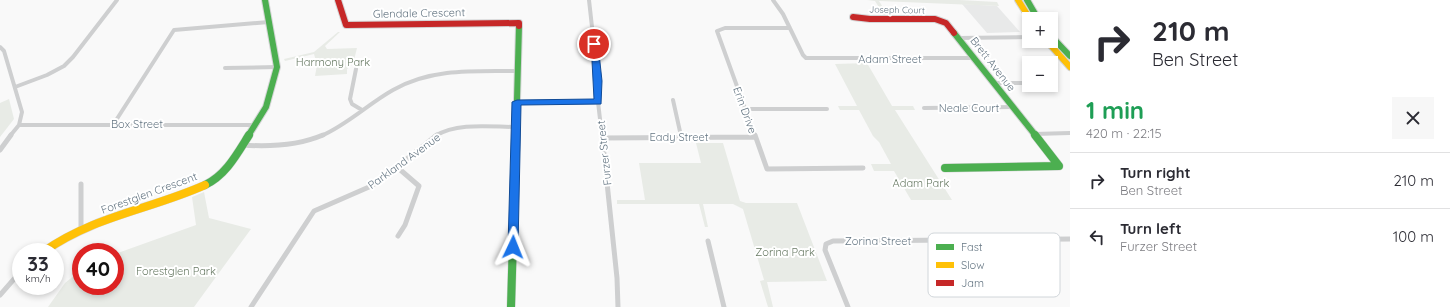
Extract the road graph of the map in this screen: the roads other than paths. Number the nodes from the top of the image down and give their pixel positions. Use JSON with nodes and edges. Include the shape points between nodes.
{"nodes":[{"id":1,"x":117,"y":0,"type":"edge"},
{"id":2,"x":266,"y":0,"type":"edge"},
{"id":3,"x":338,"y":0,"type":"edge"},
{"id":4,"x":589,"y":0,"type":"edge"},
{"id":5,"x":773,"y":0,"type":"edge"},
{"id":6,"x":1018,"y":0,"type":"edge"},
{"id":7,"x":1027,"y":0,"type":"edge"},
{"id":8,"x":1026,"y":12,"type":"edge"},
{"id":9,"x":1034,"y":12,"type":"edge"},
{"id":10,"x":853,"y":17,"type":"dead end"},
{"id":11,"x":941,"y":21,"type":"joint"},
{"id":12,"x":269,"y":22,"type":"junction"},
{"id":13,"x":790,"y":28,"type":"junction"},
{"id":14,"x":1022,"y":37,"type":"edge"},
{"id":15,"x":958,"y":38,"type":"junction"},
{"id":16,"x":1058,"y":45,"type":"edge"},
{"id":17,"x":0,"y":46,"type":"edge"},
{"id":18,"x":1057,"y":48,"type":"edge"},
{"id":19,"x":1070,"y":56,"type":"edge"},
{"id":20,"x":974,"y":58,"type":"junction"},
{"id":21,"x":277,"y":67,"type":"junction"},
{"id":22,"x":1070,"y":67,"type":"edge"},
{"id":23,"x":225,"y":68,"type":"dead end"},
{"id":24,"x":356,"y":69,"type":"dead end"},
{"id":25,"x":518,"y":71,"type":"junction"},
{"id":26,"x":1022,"y":83,"type":"edge"},
{"id":27,"x":994,"y":84,"type":"junction"},
{"id":28,"x":15,"y":87,"type":"junction"},
{"id":29,"x":673,"y":100,"type":"dead end"},
{"id":30,"x":517,"y":102,"type":"junction"},
{"id":31,"x":598,"y":102,"type":"junction"},
{"id":32,"x":1013,"y":107,"type":"junction"},
{"id":33,"x":924,"y":108,"type":"dead end"},
{"id":34,"x":827,"y":109,"type":"dead end"},
{"id":35,"x":362,"y":110,"type":"junction"},
{"id":36,"x":745,"y":110,"type":"junction"},
{"id":37,"x":19,"y":125,"type":"junction"},
{"id":38,"x":113,"y":125,"type":"junction"},
{"id":39,"x":255,"y":125,"type":"junction"},
{"id":40,"x":516,"y":127,"type":"junction"},
{"id":41,"x":1034,"y":134,"type":"junction"},
{"id":42,"x":1070,"y":134,"type":"edge"},
{"id":43,"x":681,"y":137,"type":"junction"},
{"id":44,"x":755,"y":137,"type":"junction"},
{"id":45,"x":602,"y":138,"type":"junction"},
{"id":46,"x":242,"y":145,"type":"junction"},
{"id":47,"x":0,"y":150,"type":"edge"},
{"id":48,"x":396,"y":167,"type":"junction"},
{"id":49,"x":863,"y":168,"type":"dead end"},
{"id":50,"x":945,"y":168,"type":"dead end"},
{"id":51,"x":81,"y":184,"type":"dead end"},
{"id":52,"x":80,"y":230,"type":"junction"},
{"id":53,"x":398,"y":236,"type":"dead end"},
{"id":54,"x":1060,"y":239,"type":"edge"},
{"id":55,"x":1070,"y":239,"type":"edge"},
{"id":56,"x":928,"y":240,"type":"edge"},
{"id":57,"x":708,"y":241,"type":"dead end"},
{"id":58,"x":56,"y":243,"type":"edge"},
{"id":59,"x":12,"y":282,"type":"edge"},
{"id":60,"x":0,"y":296,"type":"edge"},
{"id":61,"x":251,"y":307,"type":"edge"},
{"id":62,"x":511,"y":307,"type":"edge"},
{"id":63,"x":618,"y":307,"type":"edge"},
{"id":64,"x":724,"y":307,"type":"edge"},
{"id":65,"x":848,"y":307,"type":"edge"}],
"edges":[{"from":1,"to":28,"type":"street","via":[[64,66]]},
{"from":2,"to":12,"type":"street","name":"Forestglen Crescent"},
{"from":3,"to":25,"type":"street","name":"Glendale Crescent","via":[[346,25],[519,23]]},
{"from":4,"to":31,"type":"street","name":"Furzer Street"},
{"from":5,"to":13,"type":"street","name":"Adam Street"},
{"from":6,"to":8,"type":"street"},
{"from":7,"to":9,"type":"street"},
{"from":10,"to":11,"type":"street","name":"Joseph Court"},
{"from":11,"to":15,"type":"street","name":"Brett Avenue","via":[[946,23]]},
{"from":12,"to":21,"type":"street","name":"Forestglen Crescent"},
{"from":12,"to":38,"type":"street","via":[[174,30]]},
{"from":13,"to":20,"type":"street","name":"Adam Street","via":[[805,60]]},
{"from":13,"to":36,"type":"street","name":"Erin Drive","via":[[725,28],[717,31]]},
{"from":14,"to":15,"type":"street"},
{"from":15,"to":20,"type":"street","name":"Brett Avenue"},
{"from":16,"to":19,"type":"street"},
{"from":17,"to":28,"type":"street","via":[[4,51]]},
{"from":18,"to":22,"type":"street"},
{"from":20,"to":27,"type":"street","name":"Brett Avenue"},
{"from":21,"to":23,"type":"street"},
{"from":21,"to":39,"type":"street","name":"Forestglen Crescent","via":[[266,107]]},
{"from":24,"to":35,"type":"street","via":[[350,99],[352,104]]},
{"from":25,"to":30,"type":"street"},
{"from":25,"to":35,"type":"street","via":[[446,72],[418,79],[387,93]]},
{"from":26,"to":27,"type":"street"},
{"from":27,"to":32,"type":"street","name":"Brett Avenue"},
{"from":28,"to":37,"type":"street","via":[[22,112]]},
{"from":29,"to":43,"type":"street"},
{"from":30,"to":31,"type":"street"},
{"from":30,"to":40,"type":"street"},
{"from":31,"to":45,"type":"street","name":"Furzer Street"},
{"from":32,"to":33,"type":"street","name":"Neale Court"},
{"from":32,"to":41,"type":"street","name":"Brett Avenue"},
{"from":34,"to":36,"type":"street"},
{"from":35,"to":46,"type":"street","via":[[311,140],[274,147]]},
{"from":36,"to":44,"type":"street","name":"Erin Drive"},
{"from":37,"to":38,"type":"street","name":"Box Street"},
{"from":37,"to":47,"type":"street"},
{"from":38,"to":39,"type":"street","name":"Box Street"},
{"from":39,"to":46,"type":"street","name":"Forestglen Crescent"},
{"from":40,"to":48,"type":"street","name":"Parkland Avenue","via":[[448,130],[437,135]]},
{"from":40,"to":62,"type":"street"},
{"from":41,"to":42,"type":"street"},
{"from":41,"to":50,"type":"street","name":"Brett Avenue","via":[[1059,166]]},
{"from":43,"to":44,"type":"street","name":"Eady Street"},
{"from":43,"to":45,"type":"street","name":"Eady Street"},
{"from":44,"to":49,"type":"street","name":"Erin Drive","via":[[767,169]]},
{"from":45,"to":63,"type":"street","name":"Furzer Street"},
{"from":46,"to":52,"type":"street","name":"Forestglen Crescent","via":[[231,164],[200,188]]},
{"from":48,"to":53,"type":"street","via":[[419,186],[405,225]]},
{"from":48,"to":61,"type":"street","name":"Parkland Avenue","via":[[369,187],[314,211]]},
{"from":51,"to":52,"type":"street"},
{"from":52,"to":58,"type":"street","name":"Forestglen Crescent"},
{"from":54,"to":55,"type":"street","name":"Zorina Street"},
{"from":56,"to":65,"type":"street","name":"Zorina Street","via":[[833,241],[826,244],[825,250]]},
{"from":57,"to":64,"type":"street"},
{"from":59,"to":60,"type":"street"}]}
